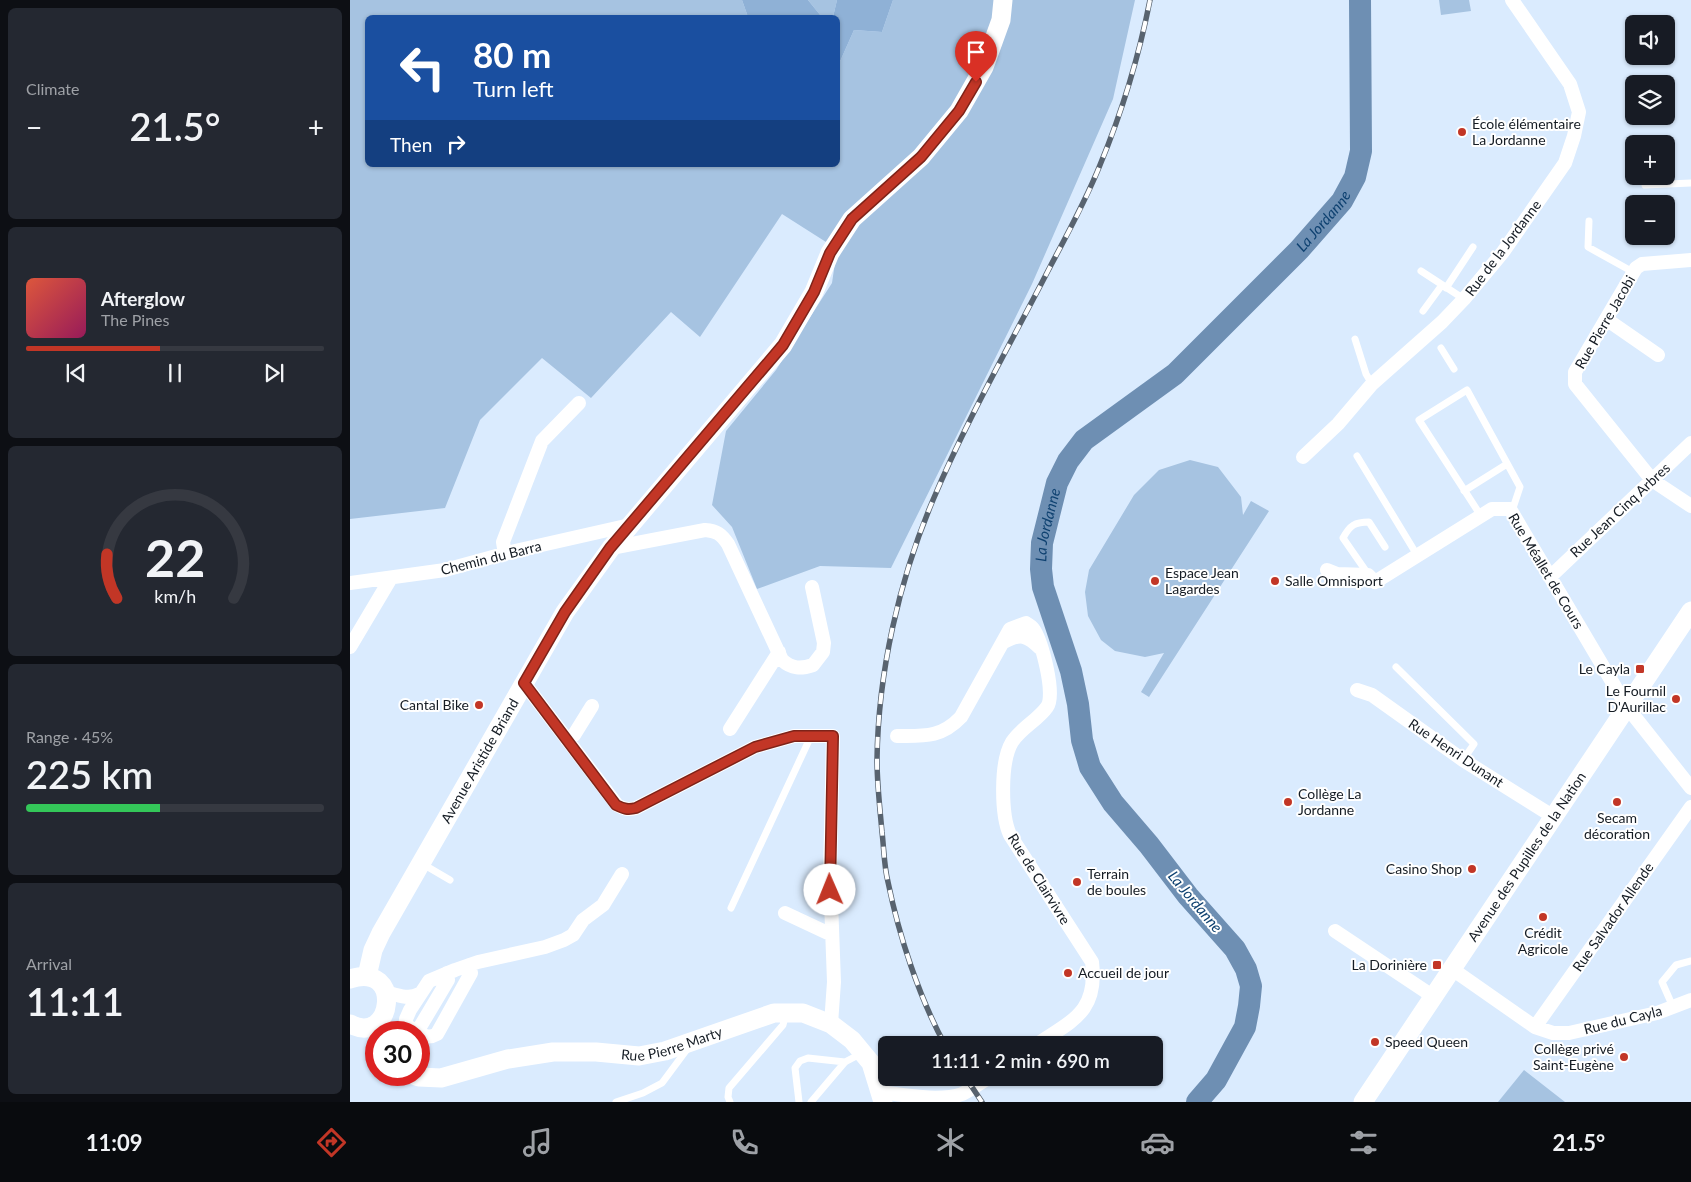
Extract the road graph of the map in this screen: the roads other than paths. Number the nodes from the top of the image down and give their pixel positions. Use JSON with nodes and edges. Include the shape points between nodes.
{"nodes":[{"id":1,"x":1003,"y":0,"type":"edge"},
{"id":2,"x":1512,"y":0,"type":"edge"},
{"id":3,"x":1691,"y":183,"type":"edge"},
{"id":4,"x":1675,"y":184,"type":"edge"},
{"id":5,"x":1588,"y":221,"type":"dead end"},
{"id":6,"x":1473,"y":247,"type":"dead end"},
{"id":7,"x":1691,"y":260,"type":"edge"},
{"id":8,"x":1421,"y":271,"type":"dead end"},
{"id":9,"x":1633,"y":272,"type":"junction"},
{"id":10,"x":1444,"y":286,"type":"junction"},
{"id":11,"x":1464,"y":299,"type":"junction"},
{"id":12,"x":1423,"y":311,"type":"dead end"},
{"id":13,"x":1606,"y":319,"type":"junction"},
{"id":14,"x":1355,"y":339,"type":"dead end"},
{"id":15,"x":1441,"y":348,"type":"dead end"},
{"id":16,"x":1658,"y":355,"type":"dead end"},
{"id":17,"x":1454,"y":369,"type":"dead end"},
{"id":18,"x":1372,"y":384,"type":"junction"},
{"id":19,"x":579,"y":403,"type":"dead end"},
{"id":20,"x":1691,"y":443,"type":"edge"},
{"id":21,"x":1357,"y":456,"type":"dead end"},
{"id":22,"x":1303,"y":457,"type":"dead end"},
{"id":23,"x":1507,"y":464,"type":"junction"},
{"id":24,"x":1652,"y":480,"type":"junction"},
{"id":25,"x":1464,"y":491,"type":"junction"},
{"id":26,"x":1691,"y":506,"type":"edge"},
{"id":27,"x":1512,"y":511,"type":"junction"},
{"id":28,"x":1481,"y":516,"type":"junction"},
{"id":29,"x":630,"y":525,"type":"junction"},
{"id":30,"x":1386,"y":547,"type":"dead end"},
{"id":31,"x":610,"y":548,"type":"junction"},
{"id":32,"x":505,"y":554,"type":"junction"},
{"id":33,"x":1417,"y":556,"type":"junction"},
{"id":34,"x":1327,"y":570,"type":"dead end"},
{"id":35,"x":1368,"y":575,"type":"junction"},
{"id":36,"x":1550,"y":577,"type":"junction"},
{"id":37,"x":391,"y":578,"type":"junction"},
{"id":38,"x":350,"y":583,"type":"edge"},
{"id":39,"x":812,"y":587,"type":"dead end"},
{"id":40,"x":1691,"y":611,"type":"edge"},
{"id":41,"x":350,"y":647,"type":"edge"},
{"id":42,"x":779,"y":652,"type":"junction"},
{"id":43,"x":1396,"y":667,"type":"dead end"},
{"id":44,"x":524,"y":683,"type":"junction"},
{"id":45,"x":1357,"y":690,"type":"dead end"},
{"id":46,"x":592,"y":706,"type":"dead end"},
{"id":47,"x":1627,"y":707,"type":"junction"},
{"id":48,"x":730,"y":729,"type":"dead end"},
{"id":49,"x":812,"y":736,"type":"junction"},
{"id":50,"x":897,"y":736,"type":"dead end"},
{"id":51,"x":567,"y":740,"type":"junction"},
{"id":52,"x":1463,"y":760,"type":"junction"},
{"id":53,"x":1691,"y":788,"type":"edge"},
{"id":54,"x":1691,"y":807,"type":"edge"},
{"id":55,"x":1554,"y":817,"type":"junction"},
{"id":56,"x":421,"y":863,"type":"junction"},
{"id":57,"x":622,"y":874,"type":"dead end"},
{"id":58,"x":450,"y":880,"type":"dead end"},
{"id":59,"x":731,"y":908,"type":"dead end"},
{"id":60,"x":785,"y":913,"type":"dead end"},
{"id":61,"x":1335,"y":931,"type":"dead end"},
{"id":62,"x":832,"y":935,"type":"junction"},
{"id":63,"x":1691,"y":961,"type":"edge"},
{"id":64,"x":469,"y":965,"type":"junction"},
{"id":65,"x":1452,"y":969,"type":"junction"},
{"id":66,"x":441,"y":976,"type":"junction"},
{"id":67,"x":358,"y":978,"type":"edge"},
{"id":68,"x":386,"y":992,"type":"junction"},
{"id":69,"x":420,"y":994,"type":"junction"},
{"id":70,"x":1434,"y":997,"type":"junction"},
{"id":71,"x":1691,"y":1000,"type":"edge"},
{"id":72,"x":1673,"y":1007,"type":"junction"},
{"id":73,"x":410,"y":1010,"type":"junction"},
{"id":74,"x":786,"y":1013,"type":"junction"},
{"id":75,"x":380,"y":1021,"type":"edge"},
{"id":76,"x":381,"y":1021,"type":"edge"},
{"id":77,"x":350,"y":1024,"type":"edge"},
{"id":78,"x":831,"y":1024,"type":"junction"},
{"id":79,"x":365,"y":1027,"type":"edge"},
{"id":80,"x":1535,"y":1027,"type":"junction"},
{"id":81,"x":1049,"y":1036,"type":"edge"},
{"id":82,"x":430,"y":1037,"type":"edge"},
{"id":83,"x":695,"y":1039,"type":"junction"},
{"id":84,"x":862,"y":1053,"type":"junction"},
{"id":85,"x":845,"y":1062,"type":"junction"},
{"id":86,"x":430,"y":1078,"type":"edge"},
{"id":87,"x":976,"y":1086,"type":"edge"},
{"id":88,"x":882,"y":1097,"type":"edge"},
{"id":89,"x":616,"y":1102,"type":"edge"},
{"id":90,"x":730,"y":1102,"type":"edge"},
{"id":91,"x":800,"y":1102,"type":"edge"},
{"id":92,"x":811,"y":1102,"type":"edge"},
{"id":93,"x":1363,"y":1102,"type":"edge"}],
"edges":[{"from":1,"to":29,"type":"main road","name":"Avenue Aristide Briand","via":[[1001,20],[984,67],[959,111],[921,157],[852,219],[830,253],[814,292],[783,345]]},
{"from":2,"to":11,"type":"street","name":"Rue de la Jordanne","via":[[1570,84],[1579,112],[1566,163],[1503,252]]},
{"from":3,"to":4,"type":"lane"},
{"from":5,"to":9,"type":"lane","via":[[1588,247]]},
{"from":6,"to":10,"type":"lane"},
{"from":7,"to":9,"type":"street","name":"Rue Pierre Jacobi","via":[[1642,264]]},
{"from":8,"to":10,"type":"lane"},
{"from":9,"to":13,"type":"street","name":"Rue Pierre Jacobi"},
{"from":10,"to":11,"type":"lane"},
{"from":10,"to":12,"type":"lane"},
{"from":11,"to":18,"type":"street","name":"Rue de la Jordanne"},
{"from":13,"to":16,"type":"street"},
{"from":13,"to":24,"type":"street","name":"Rue Pierre Jacobi","via":[[1575,372],[1575,384]]},
{"from":14,"to":18,"type":"lane"},
{"from":15,"to":17,"type":"lane"},
{"from":18,"to":22,"type":"street","name":"Rue de la Jordanne","via":[[1338,424]]},
{"from":19,"to":32,"type":"street","via":[[542,441],[503,542]]},
{"from":20,"to":24,"type":"street","name":"Rue Jean Cinq Arbres"},
{"from":21,"to":33,"type":"lane"},
{"from":23,"to":25,"type":"lane"},
{"from":23,"to":25,"type":"lane","via":[[1465,387],[1419,420]]},
{"from":23,"to":27,"type":"lane","via":[[1520,487]]},
{"from":24,"to":26,"type":"street","name":"Rue Pierre Jacobi"},
{"from":24,"to":36,"type":"street","name":"Rue Jean Cinq Arbres"},
{"from":25,"to":28,"type":"lane"},
{"from":27,"to":28,"type":"street","name":"Rue Méallet de Cours","via":[[1492,509]]},
{"from":27,"to":36,"type":"street","name":"Rue Méallet de Cours"},
{"from":28,"to":33,"type":"street","name":"Rue Méallet de Cours"},
{"from":29,"to":31,"type":"main road","name":"Avenue Aristide Briand"},
{"from":29,"to":32,"type":"street","name":"Chemin du Barra"},
{"from":30,"to":35,"type":"lane","via":[[1369,522],[1358,522],[1348,529],[1343,538]]},
{"from":31,"to":42,"type":"street","via":[[705,530],[721,534]]},
{"from":31,"to":44,"type":"main road","name":"Avenue Aristide Briand","via":[[565,612]]},
{"from":32,"to":37,"type":"street","name":"Chemin du Barra","via":[[445,570]]},
{"from":33,"to":35,"type":"street","name":"Rue Méallet de Cours","via":[[1375,582]]},
{"from":34,"to":35,"type":"street","name":"Rue Méallet de Cours","via":[[1338,574]]},
{"from":36,"to":47,"type":"street","name":"Rue Méallet de Cours"},
{"from":37,"to":38,"type":"street","name":"Chemin du Barra"},
{"from":37,"to":41,"type":"street"},
{"from":39,"to":42,"type":"street","via":[[823,652],[812,665],[796,668],[787,665]]},
{"from":40,"to":47,"type":"main road","name":"Avenue des Pupilles de la Nation"},
{"from":42,"to":48,"type":"street"},
{"from":43,"to":52,"type":"lane","via":[[1474,744]]},
{"from":44,"to":51,"type":"street"},
{"from":44,"to":56,"type":"main road","name":"Avenue Aristide Briand"},
{"from":45,"to":52,"type":"street","name":"Rue Henri Dunant","via":[[1372,695]]},
{"from":46,"to":51,"type":"street","via":[[574,735]]},
{"from":47,"to":53,"type":"street","name":"Rue Méallet de Cours"},
{"from":47,"to":55,"type":"main road","name":"Avenue des Pupilles de la Nation"},
{"from":49,"to":51,"type":"street","via":[[794,736],[755,747],[629,810],[616,805]]},
{"from":49,"to":59,"type":"lane"},
{"from":49,"to":62,"type":"street","via":[[833,736]]},
{"from":50,"to":81,"type":"street","name":"Rue de Clairvivre","via":[[928,736],[953,725],[961,717],[1010,629],[1026,623],[1034,629],[1049,677],[1050,697],[1048,707],[1012,742],[1006,758],[1003,796],[1006,826],[1092,962],[1094,979],[1084,1010]]},
{"from":52,"to":55,"type":"street","name":"Rue Henri Dunant"},
{"from":54,"to":80,"type":"street","name":"Rue Salvador Allende"},
{"from":55,"to":65,"type":"main road","name":"Avenue des Pupilles de la Nation"},
{"from":56,"to":58,"type":"lane"},
{"from":56,"to":67,"type":"main road","name":"Avenue Aristide Briand"},
{"from":57,"to":64,"type":"street","via":[[603,905],[583,920],[569,938]]},
{"from":60,"to":62,"type":"street"},
{"from":61,"to":70,"type":"street"},
{"from":62,"to":78,"type":"street","via":[[834,982]]},
{"from":63,"to":72,"type":"lane","via":[[1676,965],[1662,982]]},
{"from":64,"to":66,"type":"street"},
{"from":64,"to":82,"type":"street","via":[[471,973],[437,1034]]},
{"from":65,"to":70,"type":"main road","name":"Avenue des Pupilles de la Nation"},
{"from":65,"to":80,"type":"street","name":"Rue du Cayla"},
{"from":66,"to":69,"type":"street","via":[[429,981]]},
{"from":66,"to":73,"type":"street","via":[[448,980],[417,1032],[406,1026]]},
{"from":67,"to":68,"type":"main road","via":[[375,979]]},
{"from":68,"to":69,"type":"street","via":[[414,997]]},
{"from":68,"to":75,"type":"main road","via":[[387,1009]]},
{"from":69,"to":73,"type":"street"},
{"from":70,"to":93,"type":"main road","name":"Avenue des Pupilles de la Nation"},
{"from":71,"to":72,"type":"street","name":"Rue du Cayla"},
{"from":72,"to":80,"type":"street","name":"Rue du Cayla","via":[[1570,1033],[1553,1033]]},
{"from":73,"to":76,"type":"street","via":[[394,1007]]},
{"from":74,"to":78,"type":"main road","name":"Rue Pierre Marty","via":[[802,1013]]},
{"from":74,"to":83,"type":"main road","name":"Rue Pierre Marty","via":[[774,1013]]},
{"from":74,"to":90,"type":"lane","via":[[783,1024],[730,1088]]},
{"from":77,"to":79,"type":"main road"},
{"from":78,"to":84,"type":"main road","name":"Rue Pierre Marty","via":[[852,1040]]},
{"from":83,"to":86,"type":"main road","name":"Rue Pierre Marty","via":[[639,1056],[553,1052],[508,1059],[441,1078]]},
{"from":83,"to":89,"type":"lane","via":[[662,1083]]},
{"from":84,"to":85,"type":"lane"},
{"from":84,"to":88,"type":"main road","name":"Rue Pierre Marty","via":[[871,1063]]},
{"from":85,"to":91,"type":"lane","via":[[808,1058],[800,1061],[795,1068]]},
{"from":85,"to":92,"type":"lane"},
{"from":87,"to":88,"type":"street","via":[[950,1098]]}]}
